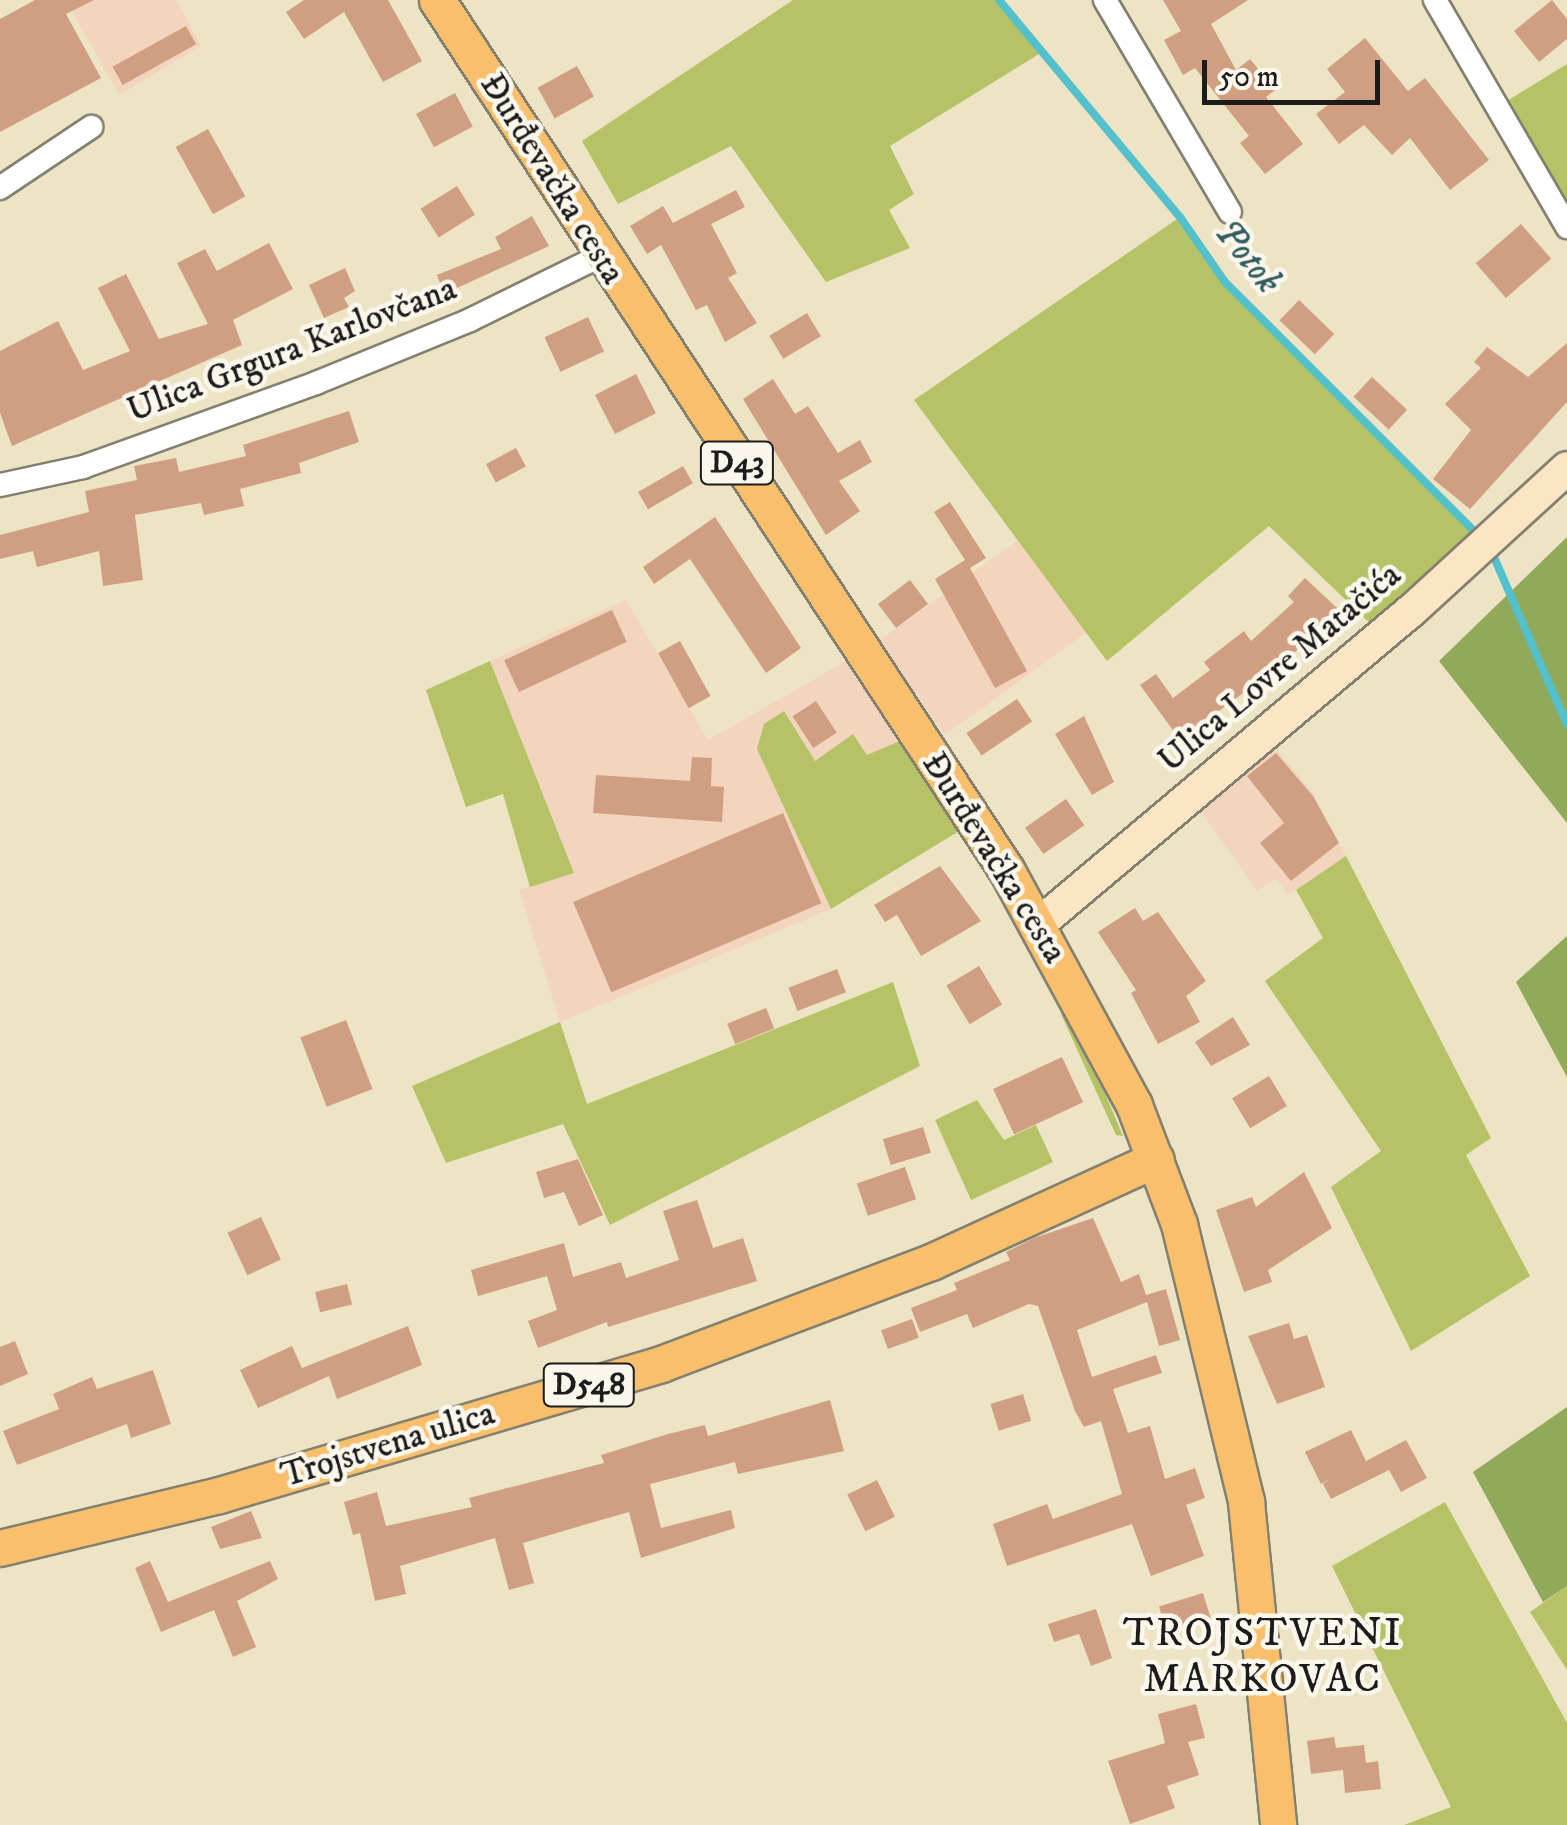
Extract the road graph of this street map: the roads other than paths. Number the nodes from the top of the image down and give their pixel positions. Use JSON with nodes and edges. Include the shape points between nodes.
{"nodes":[{"id":1,"x":438,"y":0,"type":"edge"},
{"id":2,"x":1104,"y":0,"type":"edge"},
{"id":3,"x":1435,"y":0,"type":"edge"},
{"id":4,"x":91,"y":127,"type":"dead end"},
{"id":5,"x":0,"y":188,"type":"edge"},
{"id":6,"x":1230,"y":212,"type":"dead end"},
{"id":7,"x":1567,"y":227,"type":"edge"},
{"id":8,"x":600,"y":256,"type":"junction"},
{"id":9,"x":1567,"y":468,"type":"edge"},
{"id":10,"x":0,"y":485,"type":"edge"},
{"id":11,"x":1039,"y":924,"type":"junction"},
{"id":12,"x":1156,"y":1159,"type":"junction"},
{"id":13,"x":1082,"y":1193,"type":"junction"},
{"id":14,"x":1178,"y":1224,"type":"junction"},
{"id":15,"x":0,"y":1548,"type":"edge"},
{"id":16,"x":1278,"y":1825,"type":"edge"}],
"edges":[{"from":1,"to":8,"type":"main road","name":"Đurđevačka cesta","number":"D43"},
{"from":2,"to":6,"type":"street"},
{"from":3,"to":7,"type":"street"},
{"from":4,"to":5,"type":"street"},
{"from":8,"to":10,"type":"street","name":"Ulica Grgura Karlovčana","via":[[470,320],[316,383],[83,467]]},
{"from":8,"to":11,"type":"main road","name":"Đurđevačka cesta","number":"D43"},
{"from":9,"to":11,"type":"main road","name":"Ulica Lovre Matačića","via":[[1410,612]]},
{"from":11,"to":12,"type":"main road","name":"Đurđevačka cesta","number":"D43","via":[[1107,1048]]},
{"from":12,"to":13,"type":"main road","name":"Trojstvena ulica","number":"D548"},
{"from":12,"to":14,"type":"main road","name":"Đurđevačka cesta","number":"D43"},
{"from":13,"to":14,"type":"main road","via":[[1130,1196]]},
{"from":13,"to":15,"type":"main road","name":"Trojstvena ulica","number":"D548","via":[[800,1316],[661,1364],[218,1495]]},
{"from":14,"to":16,"type":"main road","name":"Đurđevačka cesta","number":"D43","via":[[1246,1502]]}]}
